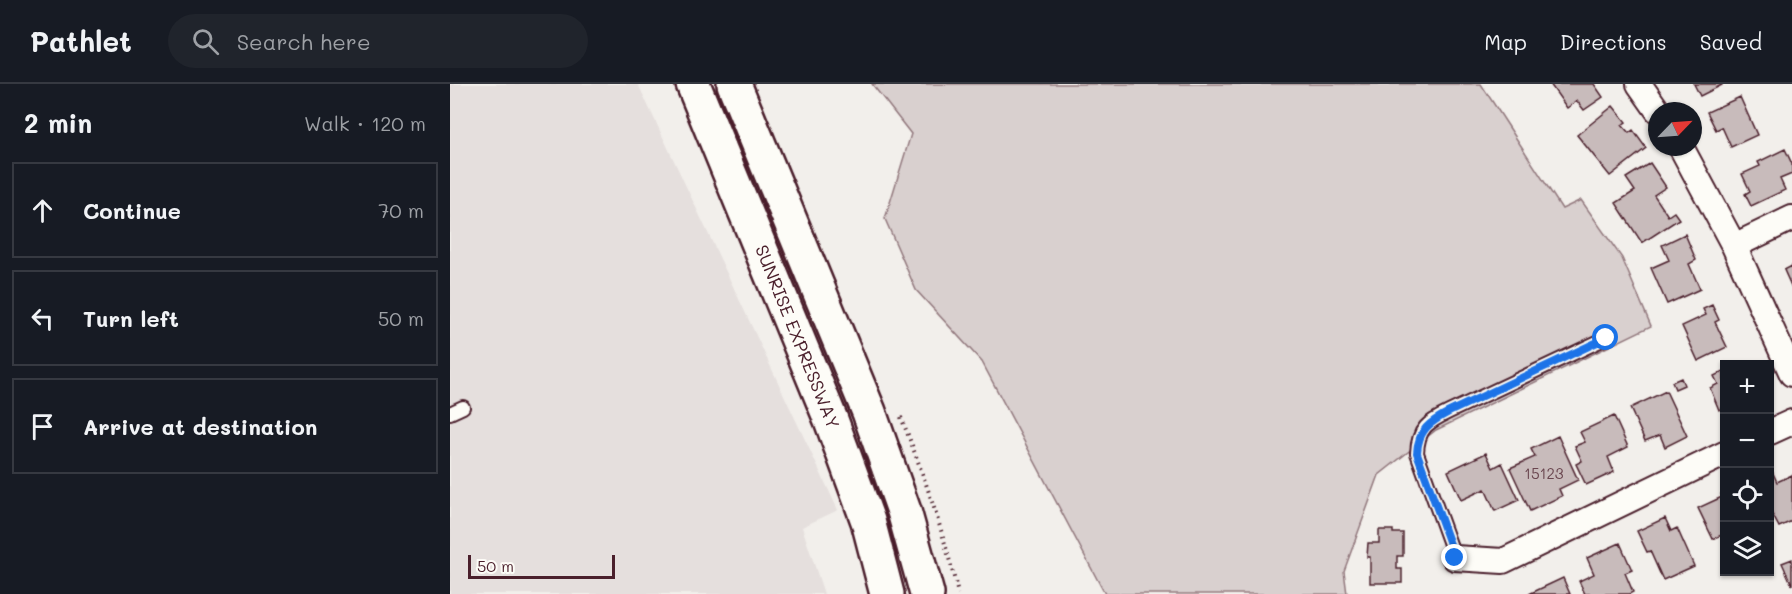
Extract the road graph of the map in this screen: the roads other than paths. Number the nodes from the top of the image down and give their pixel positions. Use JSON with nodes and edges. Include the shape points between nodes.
{"nodes":[{"id":1,"x":693,"y":84,"type":"edge"},
{"id":2,"x":734,"y":84,"type":"edge"},
{"id":3,"x":1639,"y":84,"type":"edge"},
{"id":4,"x":1652,"y":102,"type":"edge"},
{"id":5,"x":1686,"y":156,"type":"edge"},
{"id":6,"x":1792,"y":218,"type":"edge"},
{"id":7,"x":1734,"y":246,"type":"junction"},
{"id":8,"x":1606,"y":338,"type":"dead end"},
{"id":9,"x":1792,"y":374,"type":"edge"},
{"id":10,"x":463,"y":407,"type":"dead end"},
{"id":11,"x":450,"y":413,"type":"edge"},
{"id":12,"x":1792,"y":422,"type":"edge"},
{"id":13,"x":1774,"y":430,"type":"edge"},
{"id":14,"x":1720,"y":456,"type":"edge"},
{"id":15,"x":1455,"y":558,"type":"joint"},
{"id":16,"x":887,"y":594,"type":"edge"},
{"id":17,"x":927,"y":594,"type":"edge"}],
"edges":[{"from":1,"to":16,"type":"highway","name":"SUNRISE EXPRESSWAY","via":[[831,420],[868,521]]},
{"from":2,"to":17,"type":"highway","name":"SUNRISE EXPRESSWAY","via":[[869,412],[904,511]]},
{"from":3,"to":4,"type":"street"},
{"from":5,"to":7,"type":"street"},
{"from":6,"to":7,"type":"street"},
{"from":7,"to":9,"type":"street"},
{"from":8,"to":15,"type":"lane","via":[[1449,412],[1421,431],[1417,453]]},
{"from":10,"to":11,"type":"lane"},
{"from":12,"to":13,"type":"street"},
{"from":14,"to":15,"type":"street","via":[[1503,561]]}]}
